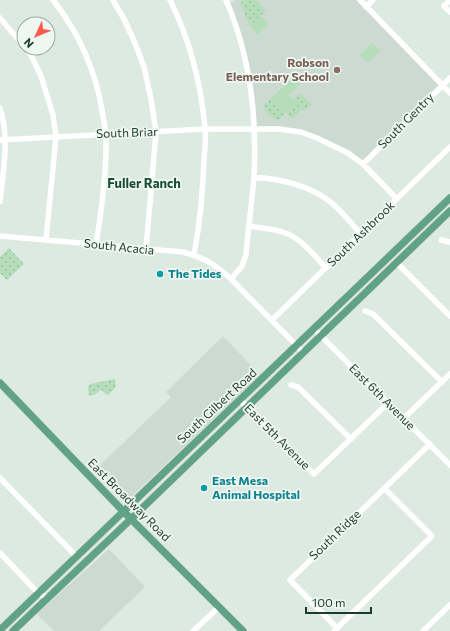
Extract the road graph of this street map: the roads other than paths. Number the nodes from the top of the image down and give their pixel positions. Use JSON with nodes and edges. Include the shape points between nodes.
{"nodes":[{"id":1,"x":53,"y":0,"type":"edge"},
{"id":2,"x":113,"y":0,"type":"edge"},
{"id":3,"x":170,"y":0,"type":"edge"},
{"id":4,"x":226,"y":0,"type":"edge"},
{"id":5,"x":360,"y":0,"type":"edge"},
{"id":6,"x":373,"y":0,"type":"edge"},
{"id":7,"x":450,"y":0,"type":"edge"},
{"id":8,"x":366,"y":6,"type":"junction"},
{"id":9,"x":450,"y":12,"type":"edge"},
{"id":10,"x":0,"y":18,"type":"edge"},
{"id":11,"x":16,"y":37,"type":"edge"},
{"id":12,"x":31,"y":56,"type":"edge"},
{"id":13,"x":450,"y":78,"type":"edge"},
{"id":14,"x":442,"y":85,"type":"junction"},
{"id":15,"x":450,"y":93,"type":"edge"},
{"id":16,"x":0,"y":108,"type":"edge"},
{"id":17,"x":254,"y":128,"type":"junction"},
{"id":18,"x":205,"y":129,"type":"junction"},
{"id":19,"x":156,"y":132,"type":"junction"},
{"id":20,"x":106,"y":133,"type":"junction"},
{"id":21,"x":56,"y":137,"type":"junction"},
{"id":22,"x":3,"y":140,"type":"edge"},
{"id":23,"x":450,"y":147,"type":"edge"},
{"id":24,"x":363,"y":164,"type":"junction"},
{"id":25,"x":254,"y":177,"type":"junction"},
{"id":26,"x":450,"y":198,"type":"edge"},
{"id":27,"x":397,"y":199,"type":"junction"},
{"id":28,"x":0,"y":202,"type":"edge"},
{"id":29,"x":450,"y":211,"type":"edge"},
{"id":30,"x":248,"y":226,"type":"junction"},
{"id":31,"x":360,"y":234,"type":"junction"},
{"id":32,"x":0,"y":236,"type":"edge"},
{"id":33,"x":46,"y":240,"type":"junction"},
{"id":34,"x":441,"y":240,"type":"dead end"},
{"id":35,"x":450,"y":242,"type":"edge"},
{"id":36,"x":96,"y":244,"type":"junction"},
{"id":37,"x":146,"y":249,"type":"junction"},
{"id":38,"x":194,"y":255,"type":"junction"},
{"id":39,"x":397,"y":263,"type":"junction"},
{"id":40,"x":326,"y":268,"type":"junction"},
{"id":41,"x":231,"y":279,"type":"junction"},
{"id":42,"x":365,"y":311,"type":"dead end"},
{"id":43,"x":450,"y":316,"type":"edge"},
{"id":44,"x":272,"y":320,"type":"junction"},
{"id":45,"x":314,"y":329,"type":"junction"},
{"id":46,"x":321,"y":336,"type":"junction"},
{"id":47,"x":297,"y":346,"type":"junction"},
{"id":48,"x":304,"y":353,"type":"junction"},
{"id":49,"x":450,"y":374,"type":"edge"},
{"id":50,"x":442,"y":382,"type":"junction"},
{"id":51,"x":0,"y":383,"type":"edge"},
{"id":52,"x":292,"y":385,"type":"dead end"},
{"id":53,"x":240,"y":400,"type":"junction"},
{"id":54,"x":388,"y":403,"type":"junction"},
{"id":55,"x":247,"y":406,"type":"junction"},
{"id":56,"x":227,"y":412,"type":"junction"},
{"id":57,"x":404,"y":418,"type":"junction"},
{"id":58,"x":219,"y":433,"type":"junction"},
{"id":59,"x":203,"y":435,"type":"junction"},
{"id":60,"x":350,"y":439,"type":"junction"},
{"id":61,"x":430,"y":444,"type":"junction"},
{"id":62,"x":450,"y":465,"type":"edge"},
{"id":63,"x":185,"y":466,"type":"junction"},
{"id":64,"x":0,"y":478,"type":"edge"},
{"id":65,"x":384,"y":488,"type":"junction"},
{"id":66,"x":123,"y":511,"type":"junction"},
{"id":67,"x":131,"y":519,"type":"junction"},
{"id":68,"x":0,"y":553,"type":"edge"},
{"id":69,"x":76,"y":556,"type":"junction"},
{"id":70,"x":38,"y":593,"type":"junction"},
{"id":71,"x":48,"y":598,"type":"junction"},
{"id":72,"x":450,"y":605,"type":"edge"},
{"id":73,"x":219,"y":607,"type":"junction"},
{"id":74,"x":1,"y":628,"type":"edge"},
{"id":75,"x":16,"y":630,"type":"edge"},
{"id":76,"x":336,"y":630,"type":"edge"},
{"id":77,"x":193,"y":631,"type":"edge"},
{"id":78,"x":244,"y":631,"type":"edge"},
{"id":79,"x":423,"y":631,"type":"edge"}],
"edges":[{"from":1,"to":20,"type":"street","via":[[86,52],[95,76]]},
{"from":2,"to":19,"type":"street","via":[[133,37],[144,67]]},
{"from":3,"to":18,"type":"street","via":[[180,19],[194,63]]},
{"from":4,"to":17,"type":"street","via":[[251,84]]},
{"from":5,"to":8,"type":"street"},
{"from":6,"to":8,"type":"street"},
{"from":7,"to":9,"type":"street","via":[[444,6]]},
{"from":8,"to":14,"type":"street"},
{"from":10,"to":11,"type":"street"},
{"from":12,"to":21,"type":"street","via":[[47,93]]},
{"from":13,"to":14,"type":"street","name":"South Gentry"},
{"from":14,"to":15,"type":"street"},
{"from":14,"to":24,"type":"street","name":"South Gentry"},
{"from":16,"to":22,"type":"street","via":[[4,119]]},
{"from":17,"to":18,"type":"street","name":"South Briar"},
{"from":17,"to":24,"type":"street","name":"South Briar","via":[[279,128],[301,132],[348,153]]},
{"from":17,"to":25,"type":"street"},
{"from":18,"to":19,"type":"street","name":"South Briar"},
{"from":18,"to":38,"type":"street","via":[[203,179]]},
{"from":19,"to":20,"type":"street","name":"South Briar"},
{"from":19,"to":37,"type":"street"},
{"from":20,"to":21,"type":"street","name":"South Briar"},
{"from":20,"to":36,"type":"street","via":[[105,168]]},
{"from":21,"to":22,"type":"street","name":"South Briar"},
{"from":21,"to":33,"type":"street"},
{"from":22,"to":28,"type":"street"},
{"from":23,"to":27,"type":"street","name":"South Ashbrook"},
{"from":24,"to":27,"type":"street","name":"South Briar"},
{"from":25,"to":30,"type":"street"},
{"from":25,"to":31,"type":"street","via":[[277,179],[310,189],[328,200]]},
{"from":26,"to":45,"type":"main road","name":"South Gilbert Road"},
{"from":27,"to":31,"type":"street","name":"South Ashbrook"},
{"from":29,"to":39,"type":"main road","name":"South Gilbert Road"},
{"from":30,"to":40,"type":"street","via":[[282,231],[294,237]]},
{"from":30,"to":41,"type":"street","via":[[246,255],[242,266]]},
{"from":31,"to":40,"type":"street","name":"South Ashbrook"},
{"from":32,"to":33,"type":"street","name":"South Acacia"},
{"from":33,"to":36,"type":"street","name":"South Acacia"},
{"from":34,"to":35,"type":"street"},
{"from":36,"to":37,"type":"street","name":"South Acacia"},
{"from":37,"to":38,"type":"street","name":"South Acacia"},
{"from":38,"to":41,"type":"street","name":"South Acacia","via":[[213,264]]},
{"from":39,"to":43,"type":"street"},
{"from":39,"to":46,"type":"main road","name":"South Gilbert Road"},
{"from":40,"to":44,"type":"street","name":"South Ashbrook"},
{"from":41,"to":44,"type":"street","name":"South Acacia"},
{"from":42,"to":50,"type":"street","via":[[373,314]]},
{"from":44,"to":47,"type":"street","name":"South Acacia"},
{"from":45,"to":46,"type":"street","name":"East 6th Avenue"},
{"from":45,"to":47,"type":"main road","name":"South Gilbert Road"},
{"from":46,"to":48,"type":"main road","name":"South Gilbert Road"},
{"from":46,"to":54,"type":"street","name":"East 6th Avenue"},
{"from":47,"to":48,"type":"street","name":"South Acacia"},
{"from":47,"to":53,"type":"main road","name":"South Gilbert Road"},
{"from":48,"to":55,"type":"main road","name":"South Gilbert Road"},
{"from":49,"to":50,"type":"street"},
{"from":50,"to":57,"type":"street"},
{"from":51,"to":66,"type":"main road","name":"East Broadway Road"},
{"from":52,"to":60,"type":"street","via":[[298,387]]},
{"from":53,"to":55,"type":"street","name":"East 5th Avenue"},
{"from":53,"to":56,"type":"main road","name":"South Gilbert Road"},
{"from":54,"to":57,"type":"street","name":"East 6th Avenue"},
{"from":54,"to":60,"type":"street"},
{"from":55,"to":58,"type":"main road","name":"South Gilbert Road"},
{"from":55,"to":60,"type":"street","name":"East 5th Avenue","via":[[314,474]]},
{"from":56,"to":58,"type":"main road","via":[[218,428]]},
{"from":56,"to":59,"type":"main road","name":"South Gilbert Road"},
{"from":57,"to":61,"type":"street","name":"East 6th Avenue"},
{"from":58,"to":63,"type":"main road","name":"South Gilbert Road"},
{"from":59,"to":63,"type":"main road","via":[[204,441],[188,458]]},
{"from":59,"to":66,"type":"main road","name":"South Gilbert Road"},
{"from":61,"to":62,"type":"street","name":"East 6th Avenue"},
{"from":61,"to":65,"type":"street","name":"South Ridge"},
{"from":63,"to":67,"type":"main road","name":"South Gilbert Road"},
{"from":64,"to":69,"type":"street"},
{"from":65,"to":76,"type":"street","name":"South Ridge","via":[[290,580]]},
{"from":65,"to":76,"type":"street","via":[[432,536]]},
{"from":66,"to":67,"type":"main road","name":"East Broadway Road"},
{"from":66,"to":69,"type":"main road","name":"South Gilbert Road"},
{"from":67,"to":71,"type":"main road","name":"South Gilbert Road"},
{"from":67,"to":73,"type":"main road","name":"East Broadway Road"},
{"from":68,"to":70,"type":"street"},
{"from":69,"to":70,"type":"main road","name":"South Gilbert Road"},
{"from":70,"to":71,"type":"street"},
{"from":70,"to":74,"type":"main road","name":"South Gilbert Road"},
{"from":71,"to":75,"type":"main road","name":"South Gilbert Road"},
{"from":72,"to":79,"type":"street"},
{"from":73,"to":77,"type":"street"},
{"from":73,"to":78,"type":"main road","name":"East Broadway Road"}]}
